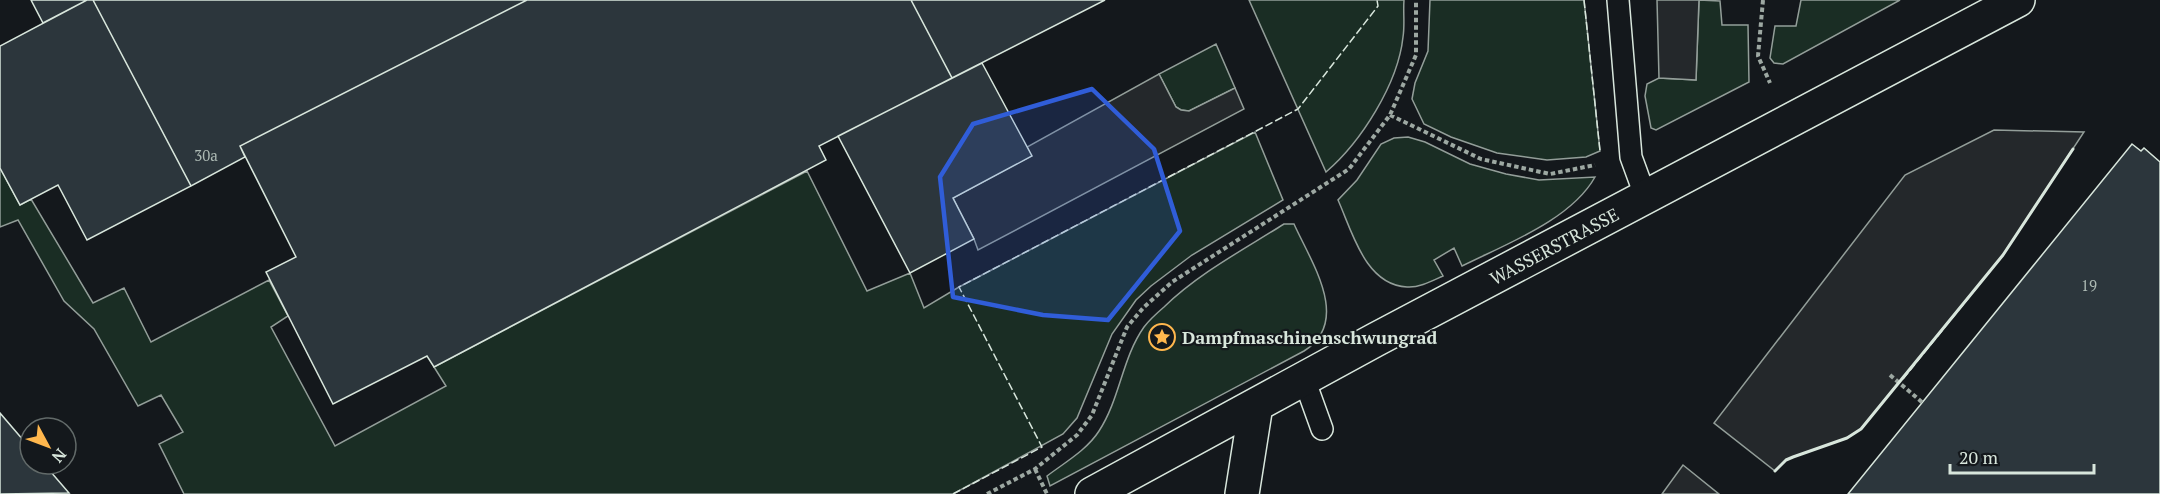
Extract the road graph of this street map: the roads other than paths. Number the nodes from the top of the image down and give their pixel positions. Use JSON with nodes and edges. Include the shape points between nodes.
{"nodes":[{"id":1,"x":1618,"y":0,"type":"edge"},
{"id":2,"x":2018,"y":0,"type":"edge"},
{"id":3,"x":1646,"y":198,"type":"junction"},
{"id":4,"x":1304,"y":380,"type":"junction"},
{"id":5,"x":1256,"y":405,"type":"junction"},
{"id":6,"x":1322,"y":429,"type":"dead end"},
{"id":7,"x":1124,"y":485,"type":"edge"},
{"id":8,"x":1092,"y":494,"type":"edge"},
{"id":9,"x":1242,"y":494,"type":"edge"}],
"edges":[{"from":1,"to":3,"type":"lane","via":[[1631,157]]},
{"from":2,"to":3,"type":"street","name":"WASSERSTRASSE"},
{"from":3,"to":4,"type":"street","name":"WASSERSTRASSE"},
{"from":4,"to":5,"type":"street","name":"WASSERSTRASSE"},
{"from":4,"to":6,"type":"lane"},
{"from":5,"to":7,"type":"street","name":"WASSERSTRASSE"},
{"from":5,"to":9,"type":"street"},
{"from":7,"to":8,"type":"street","name":"WASSERSTRASSE"}]}
